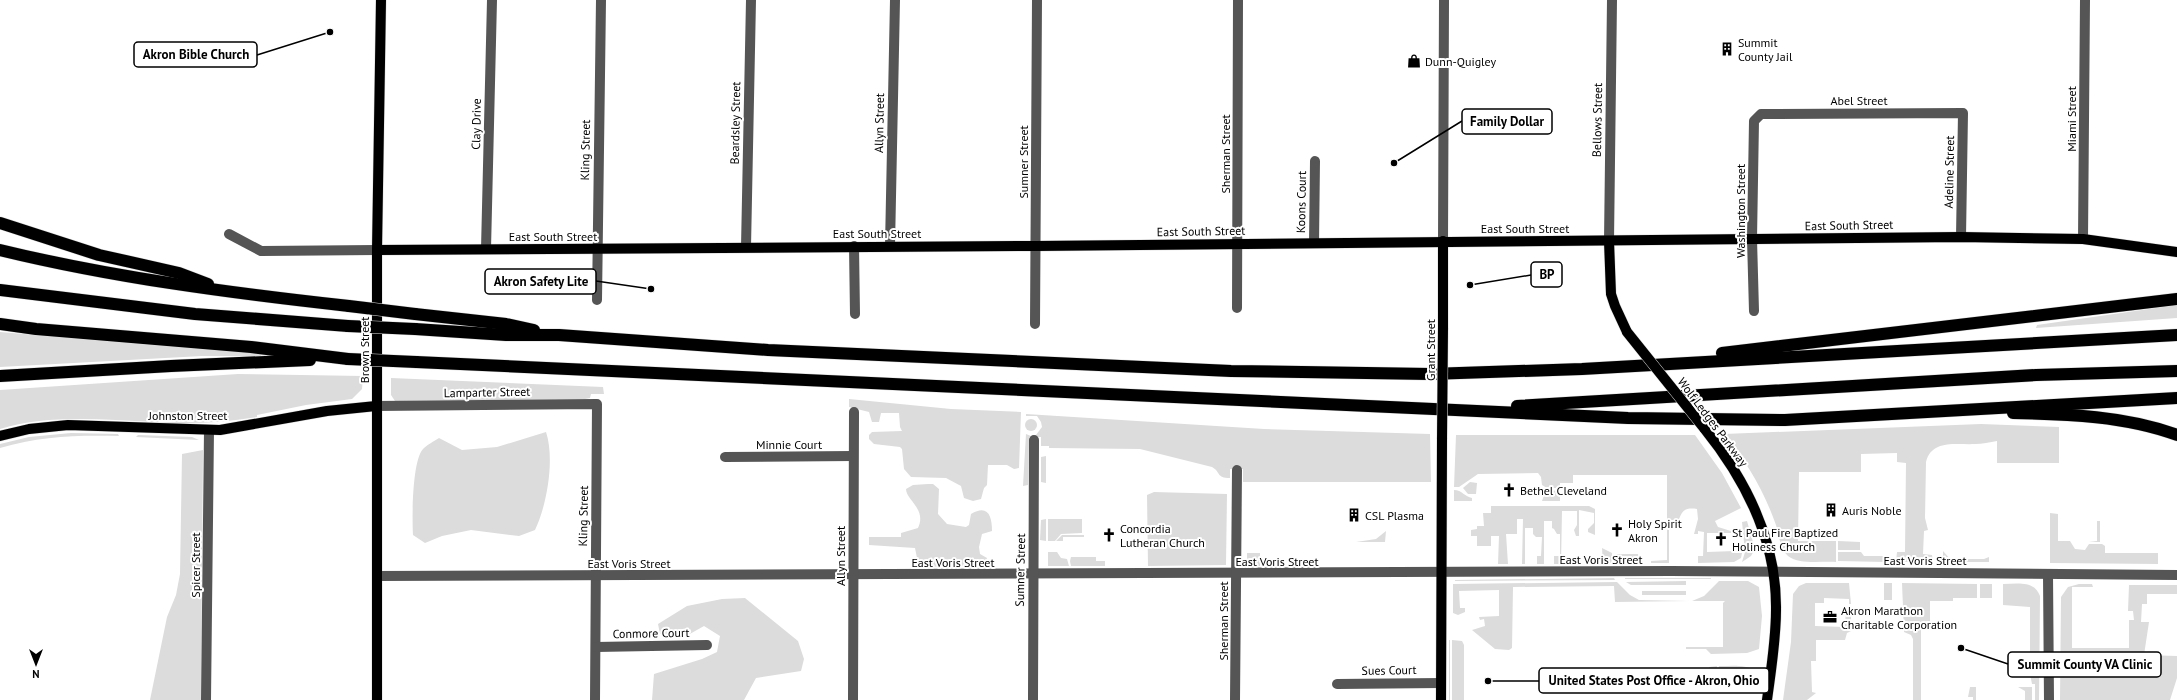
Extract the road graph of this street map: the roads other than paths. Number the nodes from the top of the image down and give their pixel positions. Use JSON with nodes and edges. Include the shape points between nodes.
{"nodes":[{"id":1,"x":381,"y":0,"type":"edge"},
{"id":2,"x":492,"y":0,"type":"edge"},
{"id":3,"x":601,"y":0,"type":"edge"},
{"id":4,"x":751,"y":0,"type":"edge"},
{"id":5,"x":895,"y":0,"type":"edge"},
{"id":6,"x":1037,"y":0,"type":"edge"},
{"id":7,"x":1238,"y":0,"type":"edge"},
{"id":8,"x":1444,"y":0,"type":"edge"},
{"id":9,"x":1612,"y":0,"type":"edge"},
{"id":10,"x":2085,"y":0,"type":"edge"},
{"id":11,"x":1957,"y":112,"type":"joint"},
{"id":12,"x":1761,"y":114,"type":"joint"},
{"id":13,"x":1315,"y":161,"type":"dead end"},
{"id":14,"x":0,"y":223,"type":"edge"},
{"id":15,"x":229,"y":234,"type":"dead end"},
{"id":16,"x":1961,"y":237,"type":"junction"},
{"id":17,"x":1752,"y":239,"type":"junction"},
{"id":18,"x":2083,"y":239,"type":"junction"},
{"id":19,"x":1443,"y":241,"type":"junction"},
{"id":20,"x":1609,"y":241,"type":"junction"},
{"id":21,"x":1237,"y":243,"type":"junction"},
{"id":22,"x":1314,"y":243,"type":"junction"},
{"id":23,"x":854,"y":246,"type":"junction"},
{"id":24,"x":890,"y":246,"type":"junction"},
{"id":25,"x":1035,"y":246,"type":"junction"},
{"id":26,"x":746,"y":247,"type":"junction"},
{"id":27,"x":597,"y":248,"type":"junction"},
{"id":28,"x":486,"y":249,"type":"junction"},
{"id":29,"x":0,"y":250,"type":"edge"},
{"id":30,"x":377,"y":250,"type":"junction"},
{"id":31,"x":2177,"y":252,"type":"edge"},
{"id":32,"x":0,"y":290,"type":"edge"},
{"id":33,"x":234,"y":293,"type":"junction"},
{"id":34,"x":2177,"y":299,"type":"edge"},
{"id":35,"x":597,"y":300,"type":"dead end"},
{"id":36,"x":1237,"y":308,"type":"dead end"},
{"id":37,"x":1754,"y":311,"type":"dead end"},
{"id":38,"x":855,"y":314,"type":"dead end"},
{"id":39,"x":0,"y":324,"type":"edge"},
{"id":40,"x":1035,"y":324,"type":"dead end"},
{"id":41,"x":559,"y":335,"type":"junction"},
{"id":42,"x":2177,"y":336,"type":"edge"},
{"id":43,"x":348,"y":359,"type":"junction"},
{"id":44,"x":1582,"y":369,"type":"junction"},
{"id":45,"x":2177,"y":370,"type":"edge"},
{"id":46,"x":1,"y":376,"type":"edge"},
{"id":47,"x":2177,"y":398,"type":"edge"},
{"id":48,"x":597,"y":404,"type":"joint"},
{"id":49,"x":376,"y":406,"type":"junction"},
{"id":50,"x":1458,"y":409,"type":"junction"},
{"id":51,"x":854,"y":412,"type":"dead end"},
{"id":52,"x":1911,"y":413,"type":"junction"},
{"id":53,"x":209,"y":430,"type":"junction"},
{"id":54,"x":2177,"y":435,"type":"edge"},
{"id":55,"x":0,"y":436,"type":"edge"},
{"id":56,"x":1034,"y":440,"type":"dead end"},
{"id":57,"x":853,"y":456,"type":"junction"},
{"id":58,"x":725,"y":457,"type":"dead end"},
{"id":59,"x":1237,"y":470,"type":"dead end"},
{"id":60,"x":1774,"y":572,"type":"junction"},
{"id":61,"x":1442,"y":573,"type":"junction"},
{"id":62,"x":1236,"y":574,"type":"junction"},
{"id":63,"x":2048,"y":574,"type":"junction"},
{"id":64,"x":1033,"y":575,"type":"junction"},
{"id":65,"x":2177,"y":575,"type":"edge"},
{"id":66,"x":377,"y":576,"type":"junction"},
{"id":67,"x":595,"y":576,"type":"junction"},
{"id":68,"x":852,"y":576,"type":"junction"},
{"id":69,"x":707,"y":645,"type":"dead end"},
{"id":70,"x":596,"y":647,"type":"junction"},
{"id":71,"x":1441,"y":683,"type":"junction"},
{"id":72,"x":1337,"y":684,"type":"dead end"},
{"id":73,"x":206,"y":700,"type":"edge"},
{"id":74,"x":377,"y":700,"type":"edge"},
{"id":75,"x":595,"y":700,"type":"edge"},
{"id":76,"x":853,"y":700,"type":"edge"},
{"id":77,"x":1033,"y":700,"type":"edge"},
{"id":78,"x":1235,"y":700,"type":"edge"},
{"id":79,"x":1441,"y":700,"type":"edge"},
{"id":80,"x":1767,"y":700,"type":"edge"},
{"id":81,"x":2049,"y":700,"type":"edge"}],
"edges":[{"from":1,"to":30,"type":"main road","name":"Brown Street"},
{"from":2,"to":28,"type":"street","name":"Clay Drive"},
{"from":3,"to":27,"type":"street","name":"Kling Street"},
{"from":4,"to":26,"type":"street","name":"Beardsley Street"},
{"from":5,"to":24,"type":"street","name":"Allyn Street"},
{"from":6,"to":25,"type":"street","name":"Sumner Street"},
{"from":7,"to":21,"type":"street","name":"Sherman Street"},
{"from":8,"to":19,"type":"street","name":"Grant Street"},
{"from":9,"to":20,"type":"street","name":"Bellows Street"},
{"from":10,"to":18,"type":"street","name":"Miami Street"},
{"from":11,"to":12,"type":"street","name":"Abel Street"},
{"from":11,"to":16,"type":"street","name":"Adeline Street","via":[[1963,112]]},
{"from":12,"to":17,"type":"street","name":"Washington Street","via":[[1754,121]]},
{"from":13,"to":22,"type":"street","name":"Koons Court"},
{"from":14,"to":33,"type":"highway","via":[[98,255],[179,273]]},
{"from":15,"to":30,"type":"street","name":"East South Street","via":[[261,251]]},
{"from":16,"to":17,"type":"main road","name":"East South Street"},
{"from":16,"to":18,"type":"main road","name":"East South Street"},
{"from":17,"to":20,"type":"main road","name":"East South Street"},
{"from":17,"to":37,"type":"street","name":"Washington Street"},
{"from":18,"to":31,"type":"main road","name":"East South Street"},
{"from":19,"to":20,"type":"main road","name":"East South Street"},
{"from":19,"to":22,"type":"main road","name":"East South Street"},
{"from":19,"to":61,"type":"main road","name":"Grant Street","bridge":true},
{"from":20,"to":60,"type":"main road","name":"Wolf Ledges Parkway","bridge":true,"via":[[1612,294],[1626,332],[1739,476],[1753,504]]},
{"from":21,"to":22,"type":"main road","name":"East South Street"},
{"from":21,"to":25,"type":"main road","name":"East South Street"},
{"from":21,"to":36,"type":"street","name":"Sherman Street"},
{"from":23,"to":24,"type":"main road","name":"East South Street"},
{"from":23,"to":26,"type":"main road","name":"East South Street"},
{"from":23,"to":38,"type":"street"},
{"from":24,"to":25,"type":"main road","name":"East South Street"},
{"from":25,"to":40,"type":"street","name":"Sumner Street"},
{"from":26,"to":27,"type":"main road","name":"East South Street"},
{"from":27,"to":28,"type":"main road","name":"East South Street"},
{"from":27,"to":35,"type":"street","name":"Kling Street"},
{"from":28,"to":30,"type":"main road","name":"East South Street"},
{"from":29,"to":33,"type":"highway","via":[[123,276]]},
{"from":30,"to":49,"type":"main road","name":"Brown Street"},
{"from":32,"to":41,"type":"highway","bridge":true,"via":[[195,314],[348,326],[506,335]]},
{"from":33,"to":41,"type":"highway","bridge":true,"via":[[506,324]]},
{"from":34,"to":44,"type":"highway"},
{"from":39,"to":43,"type":"highway","via":[[251,347]]},
{"from":41,"to":44,"type":"highway","via":[[768,350],[1231,371],[1430,374]]},
{"from":42,"to":44,"type":"highway"},
{"from":43,"to":46,"type":"highway"},
{"from":43,"to":50,"type":"highway","bridge":true},
{"from":45,"to":50,"type":"highway","via":[[2036,375]]},
{"from":47,"to":52,"type":"highway"},
{"from":48,"to":49,"type":"street","name":"Lamparter Street"},
{"from":48,"to":67,"type":"street","name":"Kling Street"},
{"from":49,"to":53,"type":"main road","name":"Johnston Street","via":[[327,411],[260,424]]},
{"from":49,"to":66,"type":"main road","name":"Brown Street"},
{"from":50,"to":52,"type":"highway","via":[[1740,421]]},
{"from":51,"to":57,"type":"street","name":"Allyn Street"},
{"from":52,"to":54,"type":"highway","via":[[2077,416],[2120,422]]},
{"from":53,"to":55,"type":"main road","name":"Johnston Street","via":[[68,425],[30,429]]},
{"from":53,"to":73,"type":"street","name":"Spicer Street"},
{"from":56,"to":64,"type":"street","name":"Sumner Street"},
{"from":57,"to":58,"type":"street","name":"Minnie Court"},
{"from":57,"to":68,"type":"street","name":"Allyn Street"},
{"from":59,"to":62,"type":"street","name":"Sherman Street"},
{"from":60,"to":61,"type":"street","name":"East Voris Street"},
{"from":60,"to":63,"type":"street","name":"East Voris Street"},
{"from":60,"to":80,"type":"main road","name":"Wolf Ledges Parkway","via":[[1776,624]]},
{"from":61,"to":62,"type":"street","name":"East Voris Street"},
{"from":61,"to":71,"type":"main road","name":"Grant Street"},
{"from":62,"to":64,"type":"street","name":"East Voris Street"},
{"from":62,"to":78,"type":"street","name":"Sherman Street"},
{"from":63,"to":65,"type":"street","name":"East Voris Street"},
{"from":63,"to":81,"type":"street"},
{"from":64,"to":68,"type":"street","name":"East Voris Street"},
{"from":64,"to":77,"type":"street","name":"Sumner Street"},
{"from":66,"to":67,"type":"street","name":"East Voris Street"},
{"from":66,"to":74,"type":"main road","name":"Brown Street"},
{"from":67,"to":68,"type":"street","name":"East Voris Street"},
{"from":67,"to":70,"type":"street","name":"Kling Street"},
{"from":68,"to":76,"type":"street","name":"Allyn Street"},
{"from":69,"to":70,"type":"street","name":"Conmore Court"},
{"from":70,"to":75,"type":"street","name":"Kling Street"},
{"from":71,"to":72,"type":"street","name":"Sues Court"},
{"from":71,"to":79,"type":"main road","name":"Grant Street"}]}
